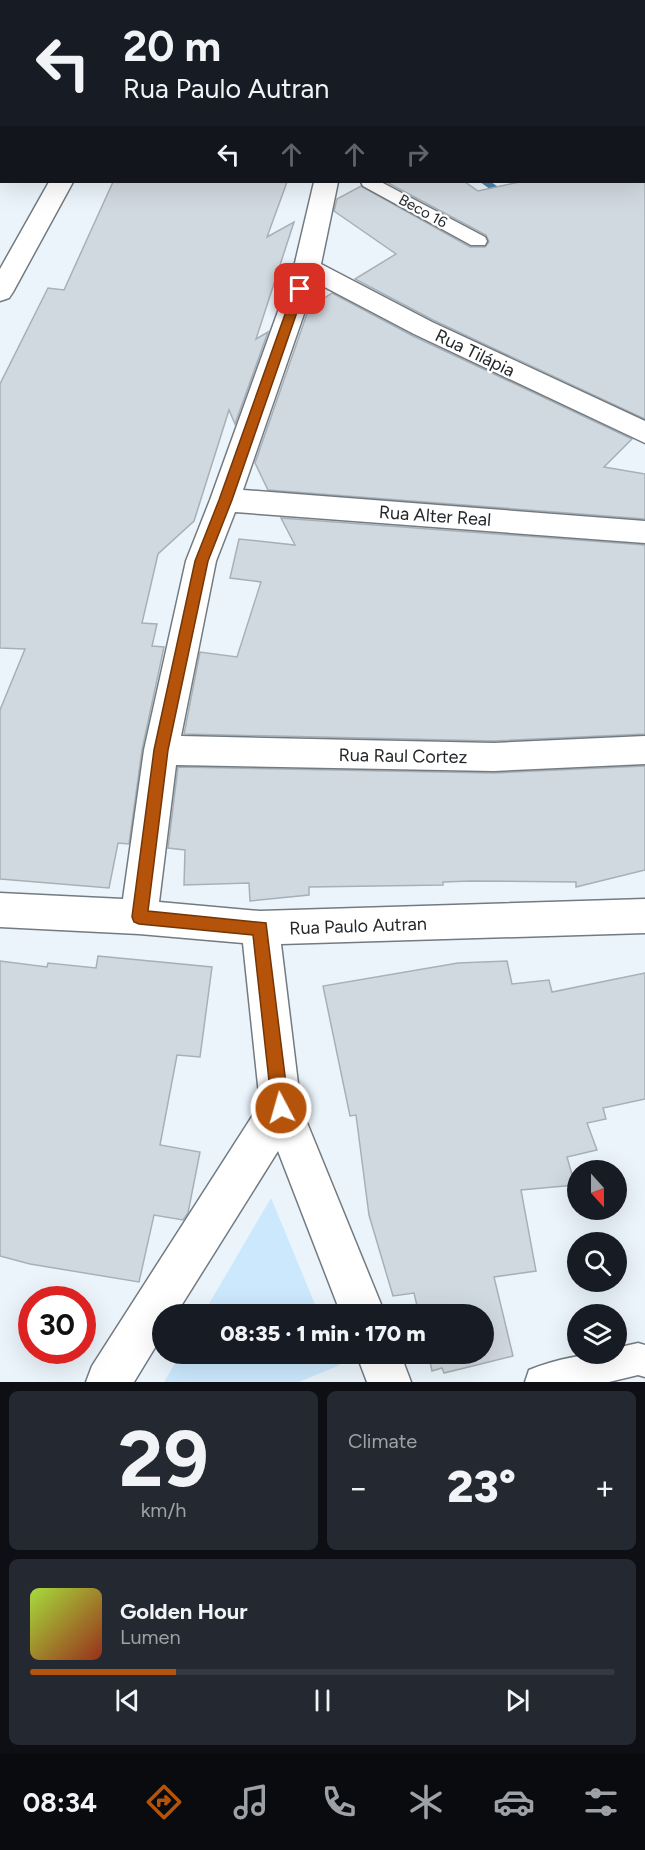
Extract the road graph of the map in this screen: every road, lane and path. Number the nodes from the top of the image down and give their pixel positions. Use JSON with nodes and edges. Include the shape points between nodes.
{"nodes":[{"id":1,"x":60,"y":183,"type":"edge"},
{"id":2,"x":327,"y":183,"type":"edge"},
{"id":3,"x":371,"y":183,"type":"edge"},
{"id":4,"x":478,"y":241,"type":"dead end"},
{"id":5,"x":307,"y":267,"type":"junction"},
{"id":6,"x":0,"y":292,"type":"edge"},
{"id":7,"x":645,"y":433,"type":"edge"},
{"id":8,"x":225,"y":500,"type":"junction"},
{"id":9,"x":645,"y":532,"type":"edge"},
{"id":10,"x":161,"y":750,"type":"junction"},
{"id":11,"x":645,"y":750,"type":"edge"},
{"id":12,"x":0,"y":910,"type":"edge"},
{"id":13,"x":645,"y":916,"type":"edge"},
{"id":14,"x":139,"y":917,"type":"junction"},
{"id":15,"x":260,"y":928,"type":"junction"},
{"id":16,"x":281,"y":1108,"type":"junction"},
{"id":17,"x":359,"y":1304,"type":"edge"},
{"id":18,"x":645,"y":1361,"type":"edge"},
{"id":19,"x":382,"y":1364,"type":"edge"},
{"id":20,"x":108,"y":1382,"type":"edge"},
{"id":21,"x":389,"y":1382,"type":"edge"},
{"id":22,"x":541,"y":1382,"type":"edge"}],
"edges":[{"from":1,"to":6,"type":"street"},
{"from":2,"to":5,"type":"street"},
{"from":3,"to":4,"type":"lane","name":"Beco 16"},
{"from":5,"to":7,"type":"street","name":"Rua Tilápia","via":[[423,328]]},
{"from":5,"to":8,"type":"street"},
{"from":8,"to":9,"type":"street","name":"Rua Alter Real"},
{"from":8,"to":10,"type":"street","via":[[201,561]]},
{"from":10,"to":11,"type":"street","name":"Rua Raul Cortez","via":[[484,757]]},
{"from":10,"to":14,"type":"street"},
{"from":12,"to":14,"type":"street","name":"Rua Paulo Autran"},
{"from":13,"to":15,"type":"street","name":"Rua Paulo Autran"},
{"from":14,"to":15,"type":"street","name":"Rua Paulo Autran"},
{"from":15,"to":16,"type":"street"},
{"from":16,"to":17,"type":"street"},
{"from":16,"to":20,"type":"street"},
{"from":18,"to":22,"type":"lane","via":[[638,1359]]},
{"from":19,"to":21,"type":"street"}]}
